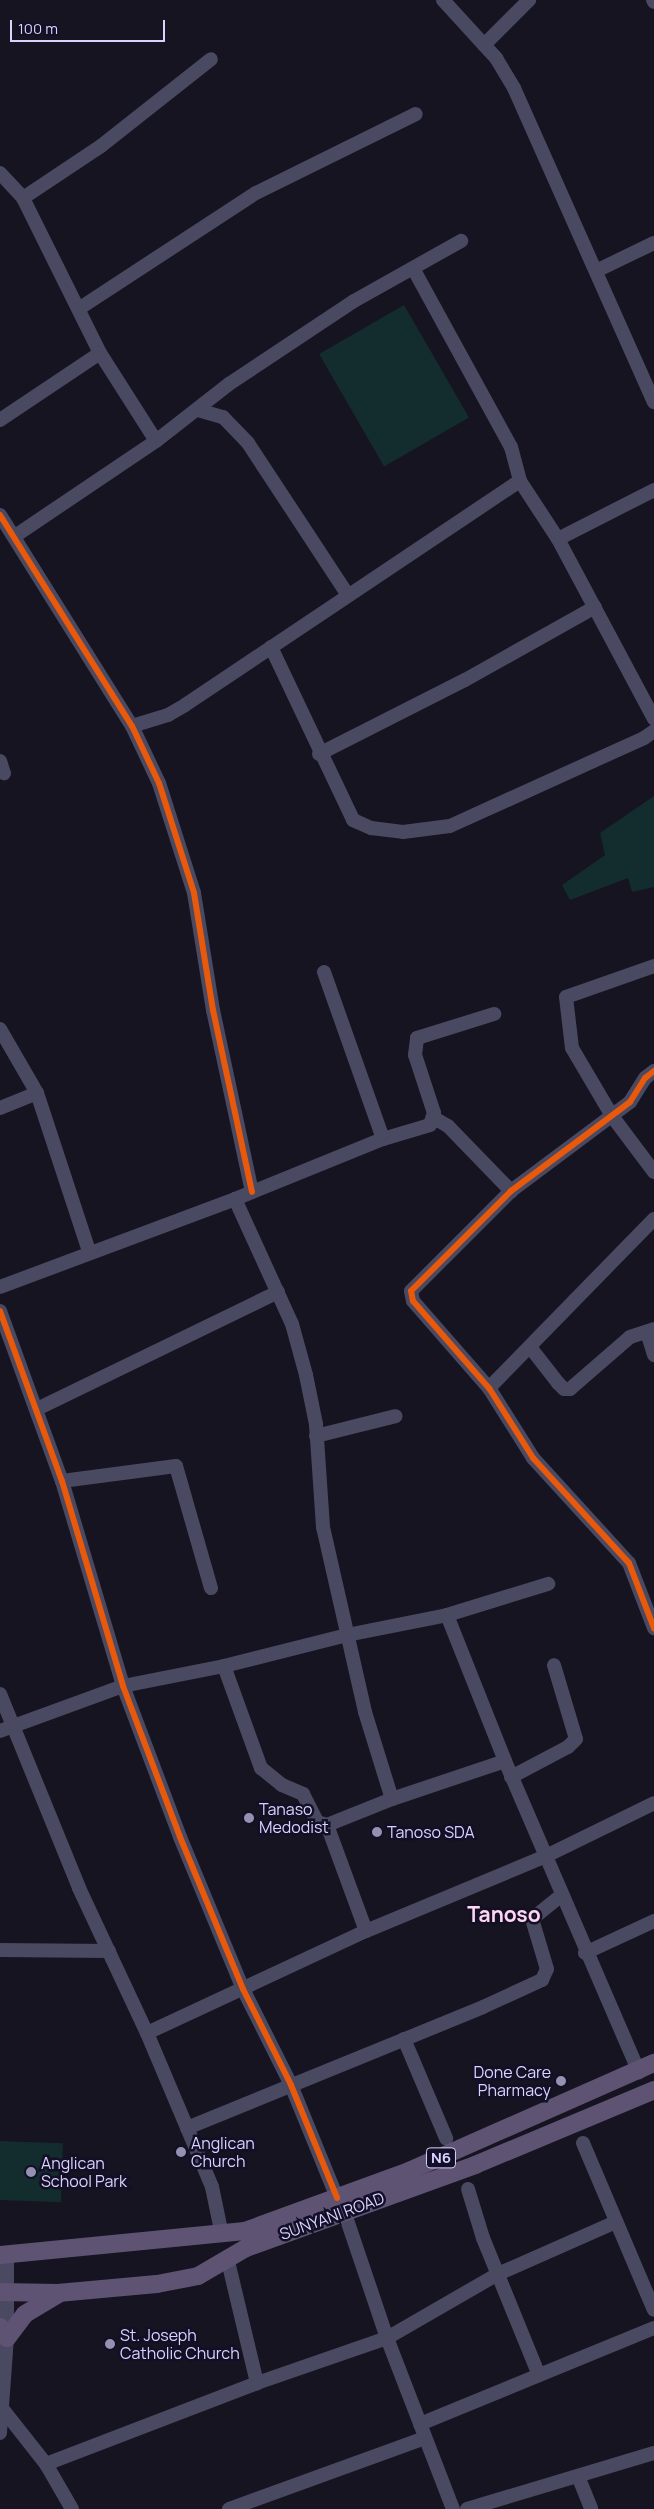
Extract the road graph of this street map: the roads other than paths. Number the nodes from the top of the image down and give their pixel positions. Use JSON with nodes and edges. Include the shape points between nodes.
{"nodes":[{"id":1,"x":443,"y":0,"type":"edge"},
{"id":2,"x":529,"y":0,"type":"edge"},
{"id":3,"x":484,"y":45,"type":"junction"},
{"id":4,"x":211,"y":60,"type":"dead end"},
{"id":5,"x":416,"y":114,"type":"dead end"},
{"id":6,"x":0,"y":173,"type":"edge"},
{"id":7,"x":22,"y":198,"type":"junction"},
{"id":8,"x":461,"y":241,"type":"dead end"},
{"id":9,"x":654,"y":243,"type":"edge"},
{"id":10,"x":414,"y":270,"type":"junction"},
{"id":11,"x":596,"y":271,"type":"junction"},
{"id":12,"x":80,"y":308,"type":"junction"},
{"id":13,"x":100,"y":353,"type":"junction"},
{"id":14,"x":654,"y":402,"type":"edge"},
{"id":15,"x":198,"y":410,"type":"junction"},
{"id":16,"x":0,"y":420,"type":"edge"},
{"id":17,"x":156,"y":441,"type":"junction"},
{"id":18,"x":520,"y":481,"type":"junction"},
{"id":19,"x":654,"y":490,"type":"edge"},
{"id":20,"x":0,"y":516,"type":"edge"},
{"id":21,"x":15,"y":536,"type":"junction"},
{"id":22,"x":558,"y":539,"type":"junction"},
{"id":23,"x":348,"y":595,"type":"junction"},
{"id":24,"x":595,"y":607,"type":"junction"},
{"id":25,"x":271,"y":647,"type":"junction"},
{"id":26,"x":654,"y":719,"type":"edge"},
{"id":27,"x":132,"y":726,"type":"junction"},
{"id":28,"x":654,"y":730,"type":"edge"},
{"id":29,"x":319,"y":754,"type":"junction"},
{"id":30,"x":654,"y":966,"type":"edge"},
{"id":31,"x":324,"y":972,"type":"dead end"},
{"id":32,"x":494,"y":1014,"type":"dead end"},
{"id":33,"x":0,"y":1029,"type":"edge"},
{"id":34,"x":654,"y":1071,"type":"edge"},
{"id":35,"x":37,"y":1093,"type":"junction"},
{"id":36,"x":0,"y":1108,"type":"edge"},
{"id":37,"x":612,"y":1116,"type":"junction"},
{"id":38,"x":440,"y":1121,"type":"junction"},
{"id":39,"x":383,"y":1138,"type":"junction"},
{"id":40,"x":654,"y":1172,"type":"edge"},
{"id":41,"x":511,"y":1191,"type":"junction"},
{"id":42,"x":252,"y":1192,"type":"junction"},
{"id":43,"x":235,"y":1199,"type":"junction"},
{"id":44,"x":654,"y":1219,"type":"edge"},
{"id":45,"x":89,"y":1251,"type":"junction"},
{"id":46,"x":0,"y":1288,"type":"edge"},
{"id":47,"x":278,"y":1292,"type":"junction"},
{"id":48,"x":0,"y":1311,"type":"edge"},
{"id":49,"x":650,"y":1331,"type":"edge"},
{"id":50,"x":530,"y":1347,"type":"junction"},
{"id":51,"x":654,"y":1355,"type":"edge"},
{"id":52,"x":489,"y":1388,"type":"junction"},
{"id":53,"x":37,"y":1409,"type":"junction"},
{"id":54,"x":396,"y":1416,"type":"dead end"},
{"id":55,"x":316,"y":1436,"type":"junction"},
{"id":56,"x":62,"y":1481,"type":"junction"},
{"id":57,"x":548,"y":1584,"type":"dead end"},
{"id":58,"x":211,"y":1588,"type":"dead end"},
{"id":59,"x":447,"y":1615,"type":"junction"},
{"id":60,"x":654,"y":1628,"type":"edge"},
{"id":61,"x":347,"y":1635,"type":"junction"},
{"id":62,"x":554,"y":1665,"type":"dead end"},
{"id":63,"x":224,"y":1666,"type":"junction"},
{"id":64,"x":123,"y":1686,"type":"junction"},
{"id":65,"x":0,"y":1694,"type":"edge"},
{"id":66,"x":6,"y":1729,"type":"edge"},
{"id":67,"x":504,"y":1761,"type":"junction"},
{"id":68,"x":511,"y":1777,"type":"junction"},
{"id":69,"x":392,"y":1799,"type":"junction"},
{"id":70,"x":654,"y":1803,"type":"edge"},
{"id":71,"x":327,"y":1825,"type":"junction"},
{"id":72,"x":546,"y":1856,"type":"junction"},
{"id":73,"x":562,"y":1896,"type":"junction"},
{"id":74,"x":654,"y":1921,"type":"edge"},
{"id":75,"x":366,"y":1931,"type":"junction"},
{"id":76,"x":0,"y":1950,"type":"edge"},
{"id":77,"x":109,"y":1951,"type":"junction"},
{"id":78,"x":586,"y":1953,"type":"junction"},
{"id":79,"x":243,"y":1989,"type":"junction"},
{"id":80,"x":147,"y":2033,"type":"junction"},
{"id":81,"x":404,"y":2040,"type":"junction"},
{"id":82,"x":654,"y":2063,"type":"edge"},
{"id":83,"x":638,"y":2072,"type":"junction"},
{"id":84,"x":291,"y":2085,"type":"junction"},
{"id":85,"x":654,"y":2090,"type":"edge"},
{"id":86,"x":187,"y":2128,"type":"junction"},
{"id":87,"x":446,"y":2138,"type":"dead end"},
{"id":88,"x":583,"y":2143,"type":"dead end"},
{"id":89,"x":468,"y":2189,"type":"dead end"},
{"id":90,"x":341,"y":2204,"type":"junction"},
{"id":91,"x":616,"y":2222,"type":"junction"},
{"id":92,"x":222,"y":2235,"type":"junction"},
{"id":93,"x":3,"y":2256,"type":"edge"},
{"id":94,"x":227,"y":2257,"type":"junction"},
{"id":95,"x":498,"y":2274,"type":"junction"},
{"id":96,"x":3,"y":2292,"type":"edge"},
{"id":97,"x":58,"y":2293,"type":"junction"},
{"id":98,"x":654,"y":2310,"type":"edge"},
{"id":99,"x":654,"y":2328,"type":"edge"},
{"id":100,"x":4,"y":2332,"type":"edge"},
{"id":101,"x":387,"y":2338,"type":"junction"},
{"id":102,"x":540,"y":2375,"type":"junction"},
{"id":103,"x":257,"y":2383,"type":"junction"},
{"id":104,"x":1,"y":2407,"type":"edge"},
{"id":105,"x":420,"y":2424,"type":"junction"},
{"id":106,"x":0,"y":2433,"type":"edge"},
{"id":107,"x":425,"y":2438,"type":"junction"},
{"id":108,"x":654,"y":2454,"type":"edge"},
{"id":109,"x":46,"y":2464,"type":"junction"},
{"id":110,"x":578,"y":2476,"type":"junction"},
{"id":111,"x":72,"y":2509,"type":"edge"},
{"id":112,"x":228,"y":2509,"type":"edge"},
{"id":113,"x":453,"y":2509,"type":"edge"},
{"id":114,"x":467,"y":2509,"type":"edge"},
{"id":115,"x":591,"y":2509,"type":"edge"}],
"edges":[{"from":1,"to":3,"type":"street"},
{"from":2,"to":3,"type":"street"},
{"from":3,"to":11,"type":"street","via":[[514,88]]},
{"from":4,"to":7,"type":"street","via":[[102,146]]},
{"from":5,"to":12,"type":"street","via":[[256,193]]},
{"from":6,"to":7,"type":"street"},
{"from":7,"to":12,"type":"street"},
{"from":8,"to":10,"type":"street"},
{"from":9,"to":11,"type":"street"},
{"from":10,"to":15,"type":"street","via":[[354,301],[229,384]]},
{"from":10,"to":18,"type":"street","via":[[511,447]]},
{"from":11,"to":14,"type":"street"},
{"from":12,"to":13,"type":"street"},
{"from":13,"to":16,"type":"street"},
{"from":13,"to":17,"type":"street"},
{"from":15,"to":17,"type":"street"},
{"from":15,"to":23,"type":"street","via":[[222,417],[248,443]]},
{"from":17,"to":21,"type":"street"},
{"from":18,"to":22,"type":"street"},
{"from":18,"to":23,"type":"street"},
{"from":19,"to":22,"type":"street"},
{"from":20,"to":21,"type":"street"},
{"from":21,"to":27,"type":"street"},
{"from":22,"to":24,"type":"street"},
{"from":23,"to":25,"type":"street"},
{"from":24,"to":26,"type":"street"},
{"from":24,"to":29,"type":"street","via":[[464,680]]},
{"from":25,"to":27,"type":"street","via":[[168,714]]},
{"from":25,"to":29,"type":"street"},
{"from":27,"to":42,"type":"street","via":[[159,783],[194,893],[213,1010]]},
{"from":28,"to":29,"type":"street","via":[[644,738],[450,826],[403,832],[371,828],[353,820]]},
{"from":30,"to":37,"type":"street","via":[[566,997],[572,1048]]},
{"from":31,"to":39,"type":"street"},
{"from":32,"to":38,"type":"street","via":[[417,1038],[415,1054]]},
{"from":33,"to":35,"type":"street"},
{"from":34,"to":37,"type":"street","via":[[645,1078],[630,1102]]},
{"from":35,"to":36,"type":"street"},
{"from":35,"to":45,"type":"street"},
{"from":37,"to":40,"type":"street"},
{"from":37,"to":41,"type":"street"},
{"from":38,"to":39,"type":"street"},
{"from":38,"to":41,"type":"street"},
{"from":39,"to":42,"type":"street"},
{"from":41,"to":52,"type":"street","via":[[411,1292],[413,1301]]},
{"from":42,"to":43,"type":"street"},
{"from":43,"to":45,"type":"street"},
{"from":43,"to":47,"type":"street"},
{"from":44,"to":50,"type":"street"},
{"from":45,"to":46,"type":"street"},
{"from":47,"to":53,"type":"street"},
{"from":47,"to":55,"type":"street","via":[[292,1324],[306,1375]]},
{"from":48,"to":53,"type":"street"},
{"from":49,"to":50,"type":"street","via":[[630,1336],[570,1389],[564,1389],[558,1383]]},
{"from":49,"to":51,"type":"street"},
{"from":50,"to":52,"type":"street"},
{"from":52,"to":60,"type":"street","via":[[533,1458],[629,1563]]},
{"from":53,"to":56,"type":"street"},
{"from":54,"to":55,"type":"street"},
{"from":55,"to":61,"type":"street","via":[[323,1526]]},
{"from":56,"to":58,"type":"street","via":[[176,1466]]},
{"from":56,"to":64,"type":"street"},
{"from":57,"to":59,"type":"street"},
{"from":59,"to":61,"type":"street"},
{"from":59,"to":67,"type":"street"},
{"from":61,"to":63,"type":"street"},
{"from":61,"to":69,"type":"street","via":[[365,1712]]},
{"from":62,"to":68,"type":"street","via":[[576,1739],[568,1747]]},
{"from":63,"to":64,"type":"street"},
{"from":63,"to":71,"type":"street","via":[[260,1768],[282,1785],[303,1794],[317,1822]]},
{"from":64,"to":66,"type":"street"},
{"from":64,"to":79,"type":"street","via":[[180,1837]]},
{"from":65,"to":66,"type":"street"},
{"from":66,"to":77,"type":"street"},
{"from":67,"to":68,"type":"street"},
{"from":67,"to":69,"type":"street"},
{"from":68,"to":72,"type":"street"},
{"from":69,"to":71,"type":"street"},
{"from":70,"to":72,"type":"street"},
{"from":71,"to":75,"type":"street"},
{"from":72,"to":73,"type":"street"},
{"from":72,"to":75,"type":"street"},
{"from":73,"to":78,"type":"street"},
{"from":73,"to":81,"type":"street","via":[[532,1920],[547,1969],[542,1980]]},
{"from":74,"to":78,"type":"street"},
{"from":75,"to":79,"type":"street"},
{"from":76,"to":77,"type":"street"},
{"from":77,"to":80,"type":"street"},
{"from":78,"to":83,"type":"street"},
{"from":79,"to":80,"type":"street"},
{"from":79,"to":84,"type":"street"},
{"from":80,"to":86,"type":"street"},
{"from":81,"to":84,"type":"street"},
{"from":81,"to":87,"type":"street"},
{"from":82,"to":83,"type":"main road","name":"SUNYANI ROAD","number":"N6"},
{"from":83,"to":90,"type":"main road","name":"SUNYANI ROAD","number":"N6","via":[[409,2171]]},
{"from":84,"to":86,"type":"street"},
{"from":84,"to":90,"type":"street"},
{"from":85,"to":90,"type":"main road","name":"SUNYANI ROAD","number":"N6","via":[[475,2165]]},
{"from":86,"to":92,"type":"street","via":[[212,2187]]},
{"from":88,"to":91,"type":"street"},
{"from":89,"to":95,"type":"street"},
{"from":90,"to":92,"type":"main road","name":"SUNYANI ROAD","number":"N6"},
{"from":90,"to":94,"type":"main road","name":"SUNYANI ROAD","number":"N6"},
{"from":90,"to":101,"type":"street"},
{"from":91,"to":95,"type":"street"},
{"from":91,"to":98,"type":"street"},
{"from":92,"to":93,"type":"main road","number":"N6"},
{"from":93,"to":96,"type":"street"},
{"from":94,"to":97,"type":"main road","name":"SUNYANI ROAD","number":"N6","via":[[198,2276],[157,2284]]},
{"from":94,"to":103,"type":"street"},
{"from":95,"to":101,"type":"street"},
{"from":95,"to":102,"type":"street"},
{"from":96,"to":97,"type":"main road","name":"SUNYANI ROAD","number":"N6"},
{"from":96,"to":100,"type":"street"},
{"from":97,"to":100,"type":"main road"},
{"from":99,"to":102,"type":"street"},
{"from":100,"to":104,"type":"street"},
{"from":101,"to":103,"type":"street"},
{"from":101,"to":105,"type":"street"},
{"from":102,"to":105,"type":"street"},
{"from":103,"to":109,"type":"street"},
{"from":104,"to":106,"type":"street"},
{"from":104,"to":109,"type":"street"},
{"from":105,"to":107,"type":"street"},
{"from":107,"to":112,"type":"street"},
{"from":107,"to":113,"type":"street"},
{"from":108,"to":110,"type":"street"},
{"from":109,"to":111,"type":"street"},
{"from":110,"to":114,"type":"street"},
{"from":110,"to":115,"type":"street"}]}
